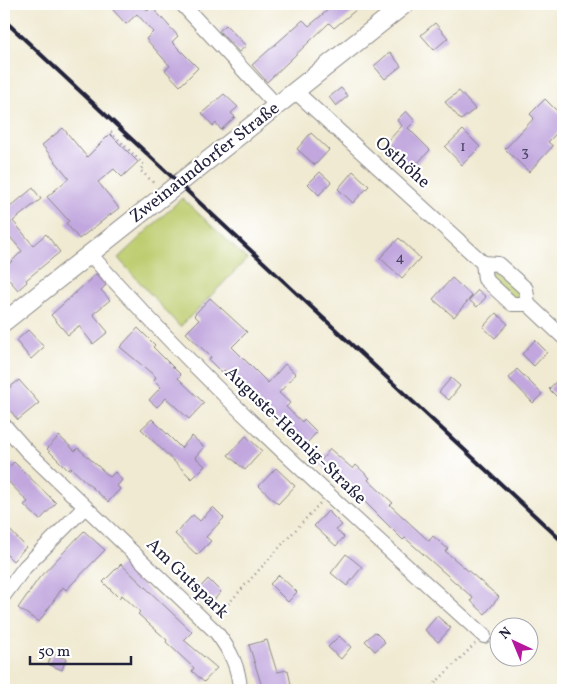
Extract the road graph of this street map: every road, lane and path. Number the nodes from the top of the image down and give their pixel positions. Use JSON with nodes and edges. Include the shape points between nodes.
{"nodes":[{"id":1,"x":182,"y":4,"type":"edge"},
{"id":2,"x":406,"y":4,"type":"edge"},
{"id":3,"x":296,"y":92,"type":"junction"},
{"id":4,"x":277,"y":106,"type":"junction"},
{"id":5,"x":111,"y":132,"type":"dead end"},
{"id":6,"x":164,"y":195,"type":"junction"},
{"id":7,"x":90,"y":254,"type":"junction"},
{"id":8,"x":483,"y":263,"type":"junction"},
{"id":9,"x":528,"y":304,"type":"junction"},
{"id":10,"x":4,"y":322,"type":"edge"},
{"id":11,"x":563,"y":337,"type":"edge"},
{"id":12,"x":4,"y":424,"type":"edge"},
{"id":13,"x":328,"y":494,"type":"junction"},
{"id":14,"x":85,"y":507,"type":"junction"},
{"id":15,"x":4,"y":595,"type":"edge"},
{"id":16,"x":209,"y":626,"type":"junction"},
{"id":17,"x":484,"y":636,"type":"joint"},
{"id":18,"x":240,"y":690,"type":"edge"},
{"id":19,"x":428,"y":690,"type":"edge"}],
"edges":[{"from":1,"to":4,"type":"street"},
{"from":2,"to":3,"type":"street","name":"Zweinaundorfer Straße"},
{"from":3,"to":4,"type":"street","name":"Zweinaundorfer Straße"},
{"from":3,"to":8,"type":"street","name":"Osthöhe"},
{"from":4,"to":6,"type":"street","name":"Zweinaundorfer Straße"},
{"from":5,"to":6,"type":"path","via":[[144,166],[140,170]]},
{"from":6,"to":7,"type":"street","name":"Zweinaundorfer Straße"},
{"from":7,"to":10,"type":"street","name":"Zweinaundorfer Straße"},
{"from":7,"to":13,"type":"street","name":"Auguste-Hennig-Straße","via":[[162,333]]},
{"from":8,"to":9,"type":"street","name":"Osthöhe","via":[[498,264],[526,288]]},
{"from":8,"to":9,"type":"street","name":"Osthöhe","via":[[485,279],[512,304]]},
{"from":9,"to":11,"type":"street","name":"Osthöhe"},
{"from":12,"to":14,"type":"street","name":"Am Gutspark"},
{"from":13,"to":16,"type":"path"},
{"from":13,"to":17,"type":"street","name":"Auguste-Hennig-Straße"},
{"from":14,"to":15,"type":"street","via":[[25,567]]},
{"from":14,"to":16,"type":"street","name":"Am Gutspark"},
{"from":16,"to":18,"type":"street","name":"Am Gutspark","via":[[233,658]]},
{"from":17,"to":19,"type":"path"}]}
